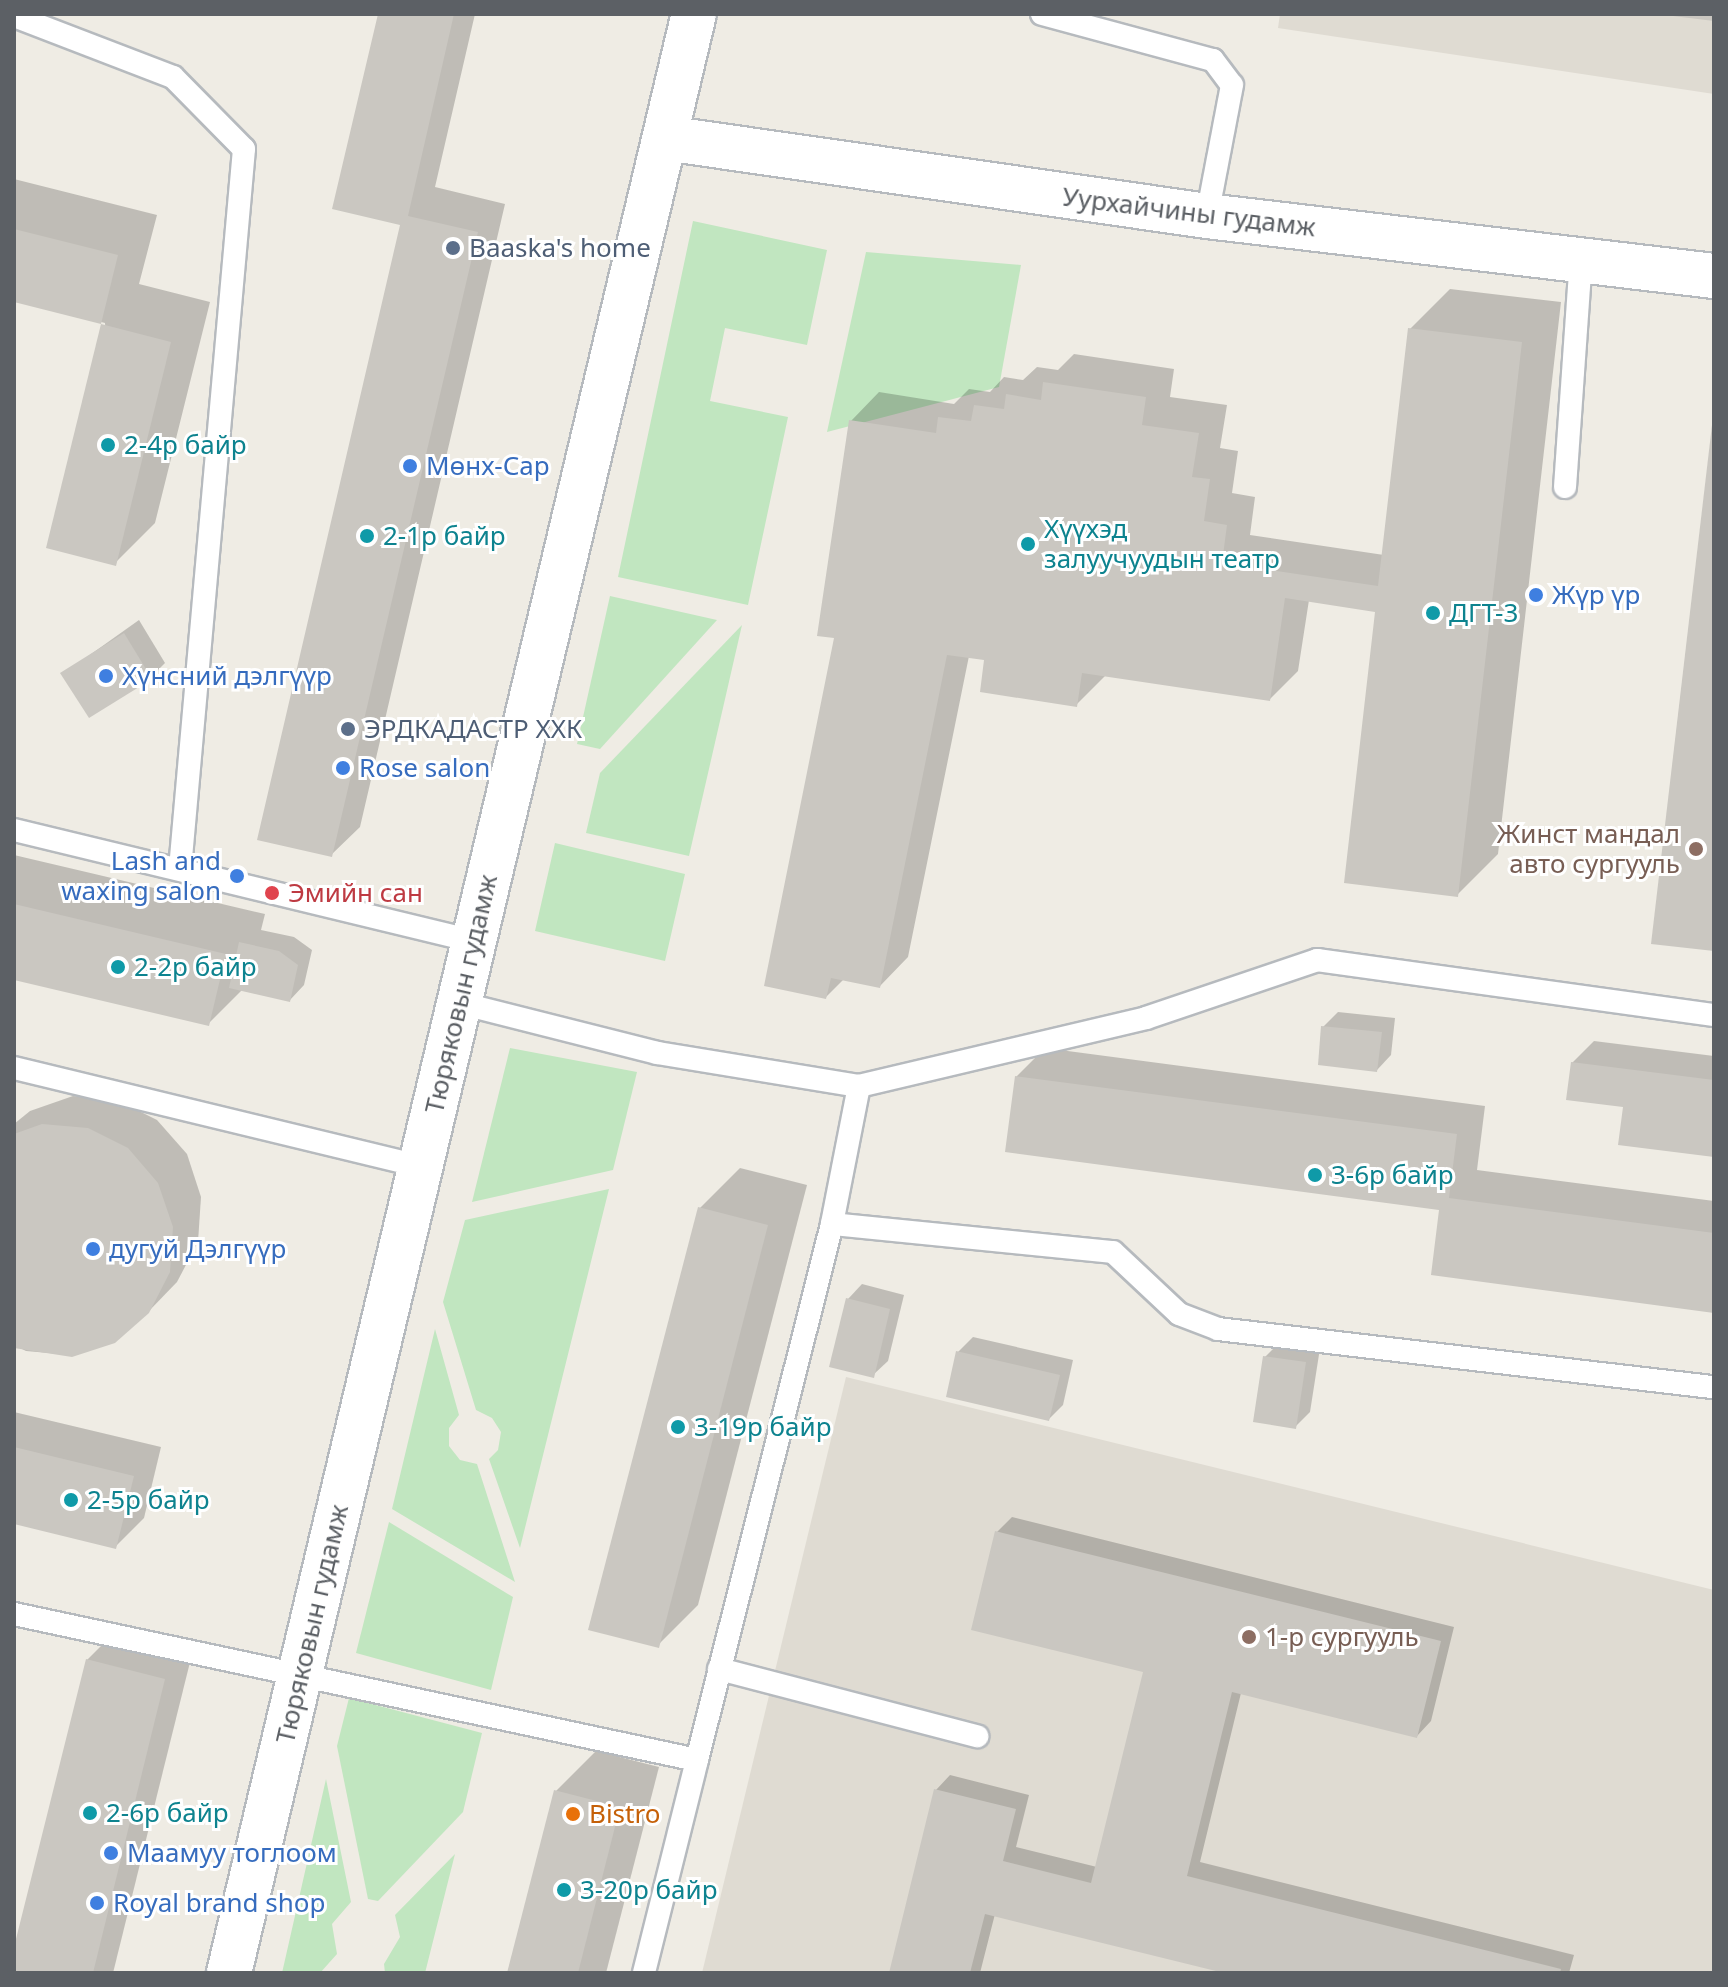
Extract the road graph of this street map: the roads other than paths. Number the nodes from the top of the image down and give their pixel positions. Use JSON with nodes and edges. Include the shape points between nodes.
{"nodes":[{"id":1,"x":694,"y":14,"type":"edge"},
{"id":2,"x":1042,"y":14,"type":"edge"},
{"id":3,"x":14,"y":16,"type":"edge"},
{"id":4,"x":665,"y":138,"type":"junction"},
{"id":5,"x":1207,"y":216,"type":"junction"},
{"id":6,"x":1581,"y":258,"type":"junction"},
{"id":7,"x":1714,"y":276,"type":"edge"},
{"id":8,"x":1565,"y":487,"type":"dead end"},
{"id":9,"x":14,"y":830,"type":"edge"},
{"id":10,"x":180,"y":869,"type":"junction"},
{"id":11,"x":474,"y":941,"type":"junction"},
{"id":12,"x":460,"y":1003,"type":"junction"},
{"id":13,"x":1714,"y":1015,"type":"edge"},
{"id":14,"x":14,"y":1068,"type":"edge"},
{"id":15,"x":859,"y":1086,"type":"junction"},
{"id":16,"x":420,"y":1166,"type":"junction"},
{"id":17,"x":832,"y":1224,"type":"junction"},
{"id":18,"x":1714,"y":1387,"type":"edge"},
{"id":19,"x":14,"y":1614,"type":"edge"},
{"id":20,"x":719,"y":1669,"type":"junction"},
{"id":21,"x":300,"y":1671,"type":"junction"},
{"id":22,"x":977,"y":1736,"type":"dead end"},
{"id":23,"x":697,"y":1760,"type":"junction"},
{"id":24,"x":229,"y":1973,"type":"edge"},
{"id":25,"x":644,"y":1973,"type":"edge"}],
"edges":[{"from":1,"to":4,"type":"street","name":"Тюряковын гудамж"},
{"from":2,"to":5,"type":"lane","via":[[1213,60],[1232,85]]},
{"from":3,"to":10,"type":"lane","via":[[173,77],[244,149]]},
{"from":4,"to":5,"type":"street","name":"Уурхайчины гудамж"},
{"from":4,"to":11,"type":"street","name":"Тюряковын гудамж"},
{"from":5,"to":6,"type":"street","name":"Уурхайчины гудамж"},
{"from":6,"to":7,"type":"street","name":"Уурхайчины гудамж"},
{"from":6,"to":8,"type":"lane"},
{"from":9,"to":10,"type":"lane"},
{"from":10,"to":11,"type":"lane"},
{"from":11,"to":12,"type":"street","name":"Тюряковын гудамж"},
{"from":12,"to":15,"type":"lane","via":[[657,1053]]},
{"from":12,"to":16,"type":"street","name":"Тюряковын гудамж"},
{"from":13,"to":15,"type":"lane","via":[[1317,960],[1146,1018]]},
{"from":14,"to":16,"type":"lane"},
{"from":15,"to":17,"type":"lane"},
{"from":16,"to":21,"type":"street","name":"Тюряковын гудамж"},
{"from":17,"to":18,"type":"lane","via":[[1113,1252],[1179,1314],[1218,1329]]},
{"from":17,"to":20,"type":"lane"},
{"from":19,"to":21,"type":"lane"},
{"from":20,"to":22,"type":"lane"},
{"from":20,"to":23,"type":"lane"},
{"from":21,"to":23,"type":"lane"},
{"from":21,"to":24,"type":"street","name":"Тюряковын гудамж"},
{"from":23,"to":25,"type":"lane"}]}
